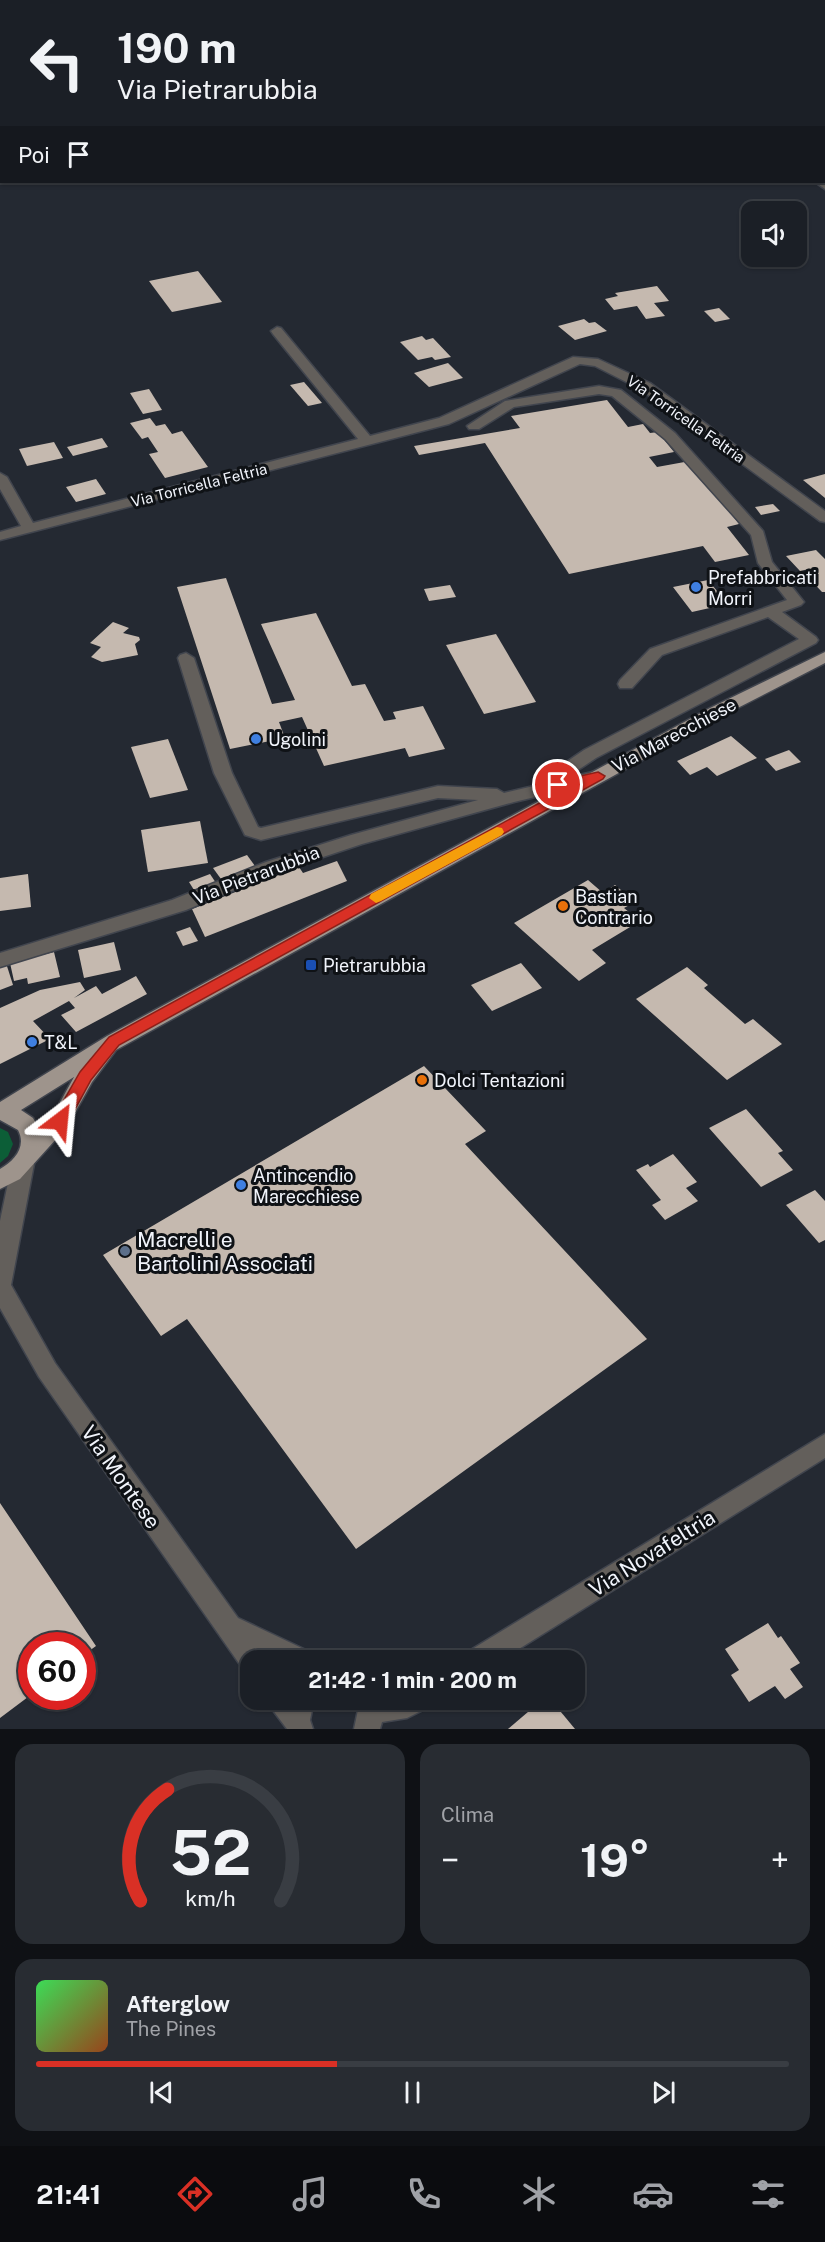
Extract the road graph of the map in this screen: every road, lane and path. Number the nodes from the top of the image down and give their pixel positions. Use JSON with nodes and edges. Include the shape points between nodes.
{"nodes":[{"id":1,"x":277,"y":331,"type":"dead end"},
{"id":2,"x":474,"y":426,"type":"dead end"},
{"id":3,"x":368,"y":442,"type":"junction"},
{"id":4,"x":0,"y":477,"type":"edge"},
{"id":5,"x":825,"y":518,"type":"edge"},
{"id":6,"x":29,"y":528,"type":"junction"},
{"id":7,"x":0,"y":536,"type":"edge"},
{"id":8,"x":771,"y":611,"type":"junction"},
{"id":9,"x":817,"y":637,"type":"edge"},
{"id":10,"x":825,"y":657,"type":"edge"},
{"id":11,"x":186,"y":658,"type":"dead end"},
{"id":12,"x":626,"y":684,"type":"dead end"},
{"id":13,"x":598,"y":776,"type":"junction"},
{"id":14,"x":538,"y":790,"type":"junction"},
{"id":15,"x":514,"y":795,"type":"junction"},
{"id":16,"x":0,"y":960,"type":"edge"},
{"id":17,"x":114,"y":1041,"type":"junction"},
{"id":18,"x":0,"y":1112,"type":"edge"},
{"id":19,"x":27,"y":1158,"type":"junction"},
{"id":20,"x":0,"y":1180,"type":"edge"},
{"id":21,"x":0,"y":1286,"type":"edge"},
{"id":22,"x":825,"y":1445,"type":"edge"},
{"id":23,"x":225,"y":1625,"type":"junction"},
{"id":24,"x":244,"y":1650,"type":"edge"},
{"id":25,"x":278,"y":1650,"type":"edge"},
{"id":26,"x":494,"y":1650,"type":"edge"}],
"edges":[{"from":1,"to":3,"type":"street"},
{"from":2,"to":8,"type":"street","via":[[510,404],[599,390],[616,393],[670,436],[758,534],[765,563],[796,602]]},
{"from":3,"to":5,"type":"street","name":"Via Torricella Feltria","via":[[444,421],[578,360],[598,363],[645,386]]},
{"from":3,"to":6,"type":"street","name":"Via Torricella Feltria"},
{"from":4,"to":6,"type":"street"},
{"from":6,"to":7,"type":"street","name":"Via Torricella Feltria"},
{"from":8,"to":9,"type":"street"},
{"from":8,"to":12,"type":"street","via":[[656,652]]},
{"from":9,"to":14,"type":"street","via":[[590,754]]},
{"from":10,"to":13,"type":"main road","name":"Via Marecchiese"},
{"from":11,"to":15,"type":"street","name":"Via Pietrarubbia","via":[[223,773],[251,831],[261,834],[298,821],[438,792]]},
{"from":13,"to":14,"type":"street","name":"Via Pietrarubbia"},
{"from":13,"to":17,"type":"main road","name":"Via Marecchiese"},
{"from":14,"to":15,"type":"street","name":"Via Pietrarubbia"},
{"from":15,"to":16,"type":"street","name":"Via Pietrarubbia","via":[[357,838],[179,905]]},
{"from":17,"to":18,"type":"main road","name":"Via Marecchiese","via":[[30,1097]]},
{"from":17,"to":19,"type":"main road","name":"Via Marecchiese","via":[[86,1076],[60,1121]]},
{"from":18,"to":19,"type":"main road","name":"Via Marecchiese","via":[[23,1121],[30,1130],[32,1140]]},
{"from":19,"to":20,"type":"main road","name":"Via Marecchiese","via":[[13,1174]]},
{"from":19,"to":21,"type":"street","name":"Via Montese","via":[[14,1203]]},
{"from":21,"to":23,"type":"street","name":"Via Montese","via":[[47,1370]]},
{"from":22,"to":26,"type":"street","name":"Via Novafeltria"},
{"from":23,"to":24,"type":"street","name":"Via Montese"},
{"from":23,"to":25,"type":"street"}]}
